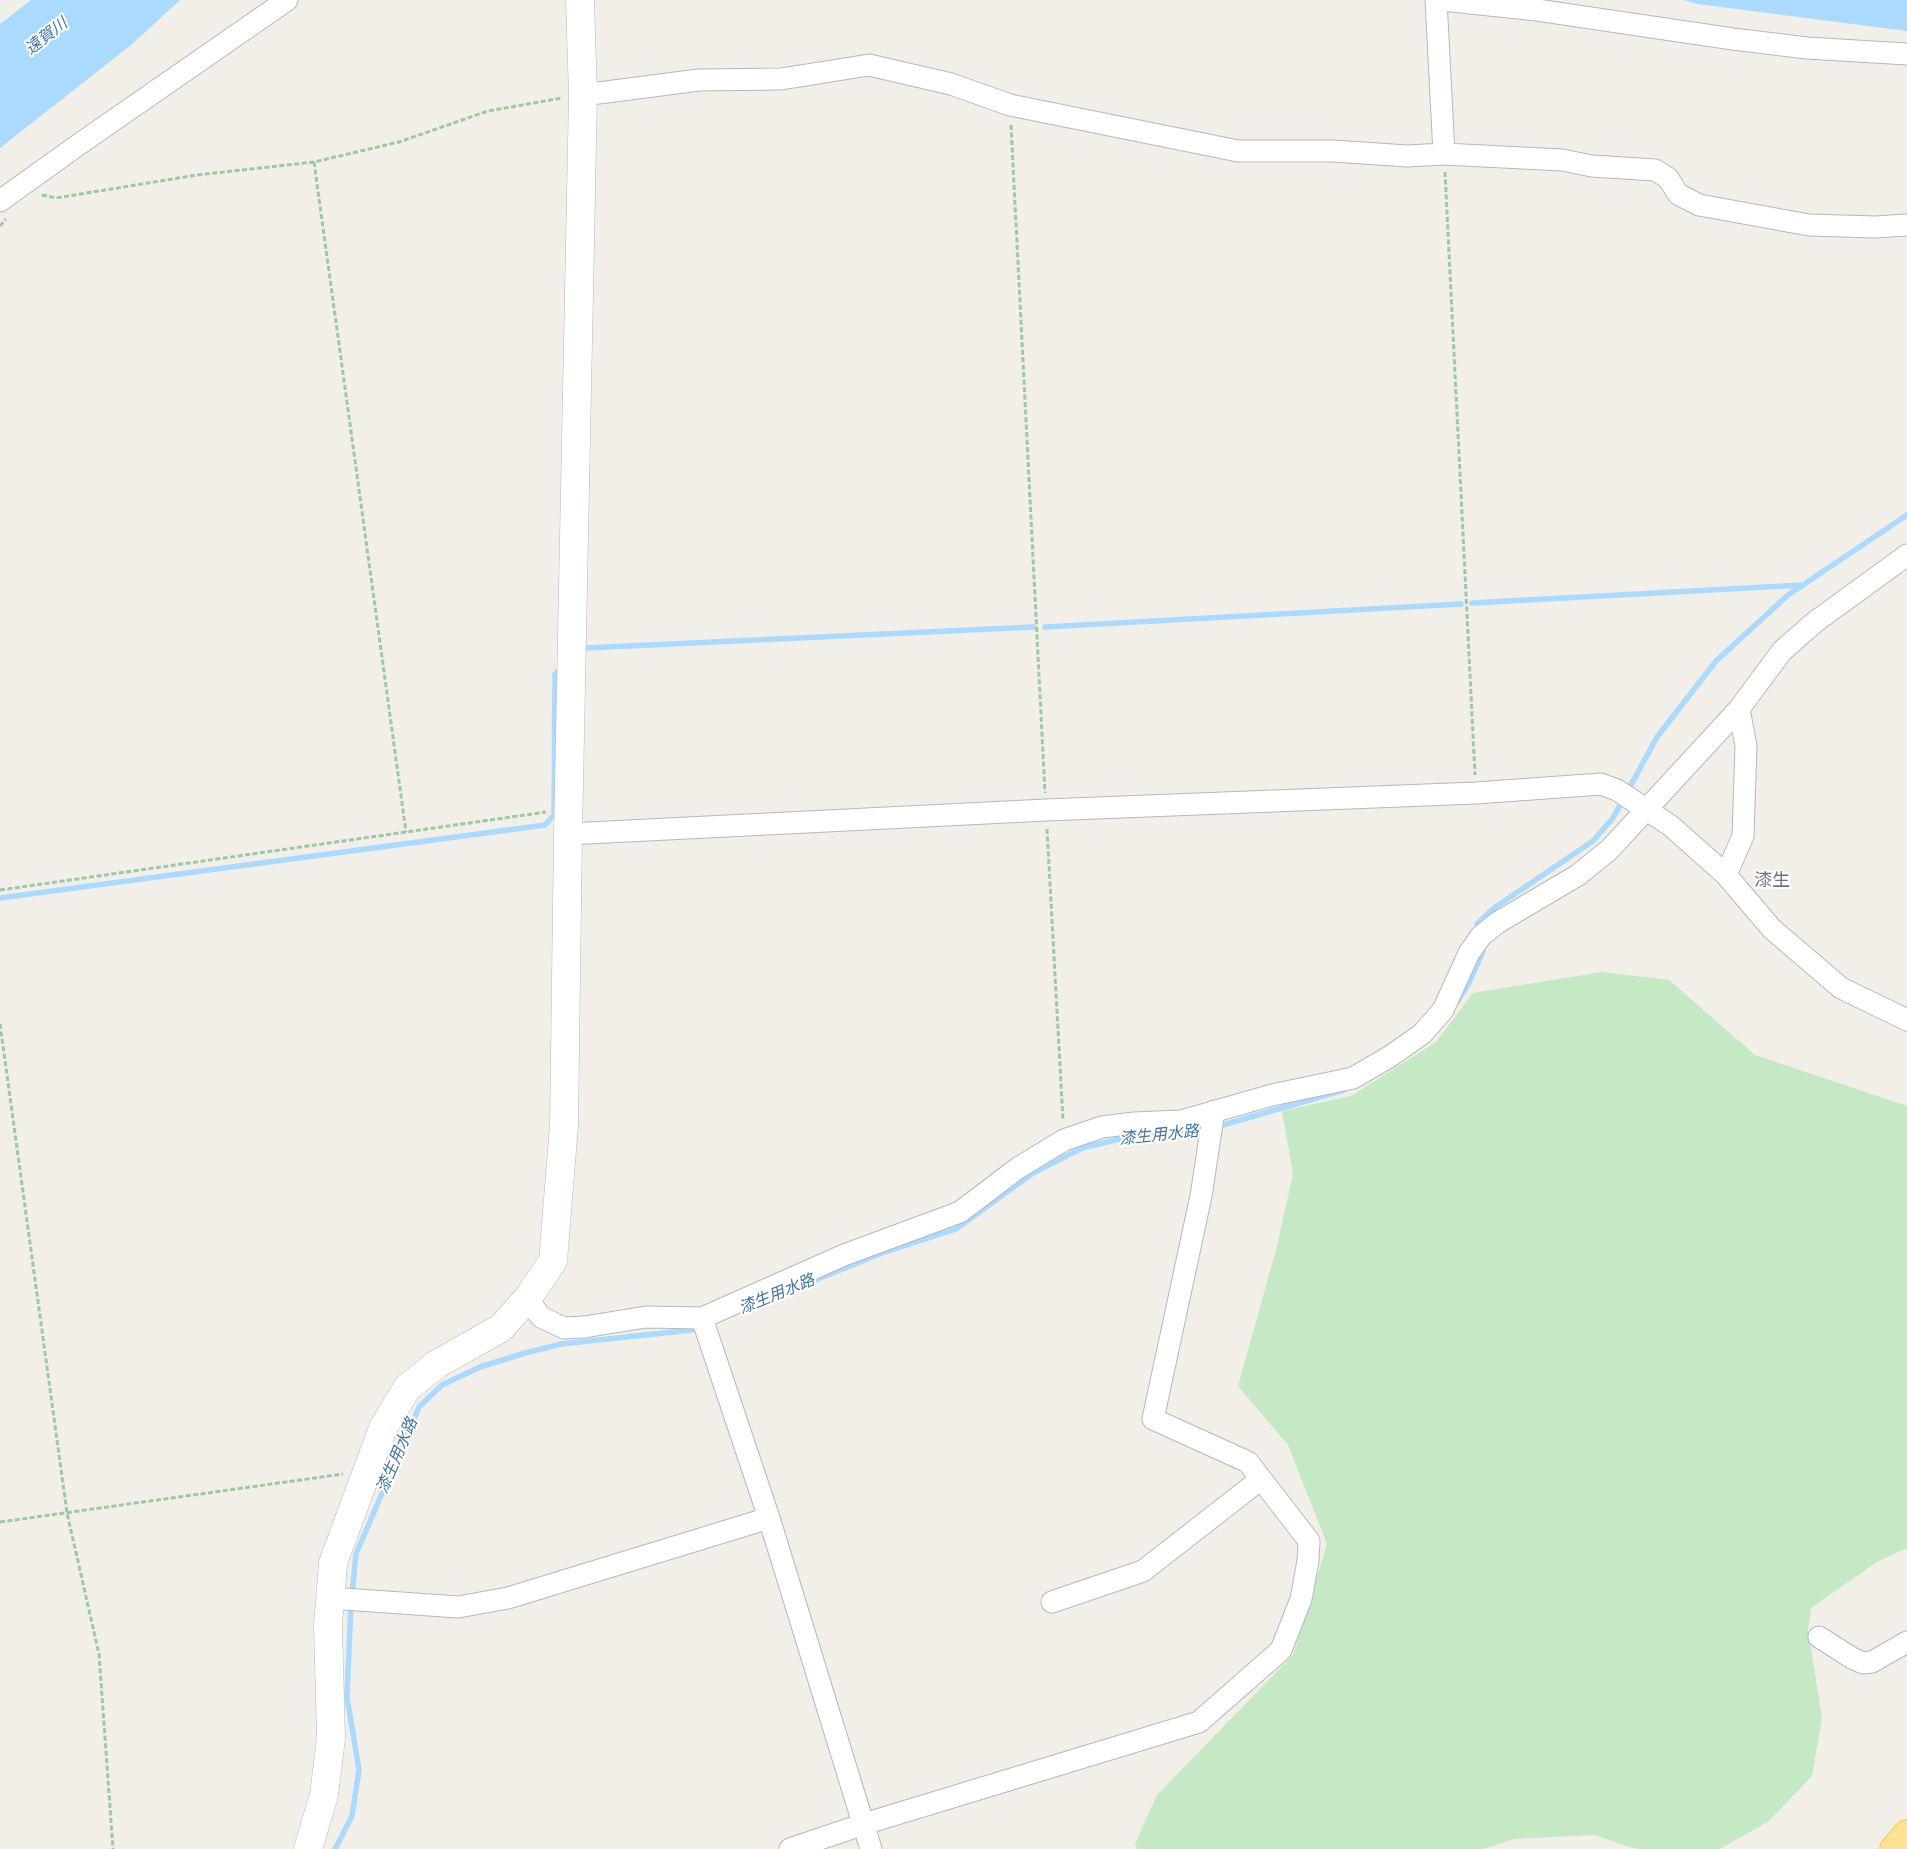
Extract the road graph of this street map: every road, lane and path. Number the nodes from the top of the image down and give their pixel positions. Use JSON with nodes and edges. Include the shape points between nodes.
{"nodes":[{"id":1,"x":287,"y":0,"type":"edge"},
{"id":2,"x":580,"y":0,"type":"edge"},
{"id":3,"x":1436,"y":0,"type":"edge"},
{"id":4,"x":1442,"y":0,"type":"edge"},
{"id":5,"x":1907,"y":54,"type":"edge"},
{"id":6,"x":582,"y":95,"type":"junction"},
{"id":7,"x":1010,"y":105,"type":"junction"},
{"id":8,"x":1444,"y":154,"type":"junction"},
{"id":9,"x":314,"y":162,"type":"junction"},
{"id":10,"x":56,"y":198,"type":"dead end"},
{"id":11,"x":0,"y":201,"type":"edge"},
{"id":12,"x":1907,"y":226,"type":"edge"},
{"id":13,"x":1907,"y":555,"type":"edge"},
{"id":14,"x":1739,"y":709,"type":"junction"},
{"id":15,"x":1476,"y":793,"type":"junction"},
{"id":16,"x":1046,"y":810,"type":"junction"},
{"id":17,"x":1646,"y":810,"type":"junction"},
{"id":18,"x":548,"y":812,"type":"dead end"},
{"id":19,"x":406,"y":832,"type":"junction"},
{"id":20,"x":568,"y":834,"type":"junction"},
{"id":21,"x":1726,"y":875,"type":"junction"},
{"id":22,"x":0,"y":890,"type":"edge"},
{"id":23,"x":1907,"y":1020,"type":"edge"},
{"id":24,"x":0,"y":1024,"type":"edge"},
{"id":25,"x":1214,"y":1111,"type":"junction"},
{"id":26,"x":1064,"y":1140,"type":"junction"},
{"id":27,"x":527,"y":1299,"type":"junction"},
{"id":28,"x":702,"y":1318,"type":"junction"},
{"id":29,"x":368,"y":1470,"type":"junction"},
{"id":30,"x":1261,"y":1479,"type":"junction"},
{"id":31,"x":67,"y":1513,"type":"junction"},
{"id":32,"x":769,"y":1518,"type":"junction"},
{"id":33,"x":0,"y":1522,"type":"edge"},
{"id":34,"x":330,"y":1598,"type":"junction"},
{"id":35,"x":1052,"y":1602,"type":"dead end"},
{"id":36,"x":1819,"y":1637,"type":"dead end"},
{"id":37,"x":1907,"y":1642,"type":"edge"},
{"id":38,"x":864,"y":1824,"type":"junction"},
{"id":39,"x":1907,"y":1834,"type":"edge"},
{"id":40,"x":113,"y":1849,"type":"edge"},
{"id":41,"x":308,"y":1849,"type":"edge"},
{"id":42,"x":790,"y":1849,"type":"edge"},
{"id":43,"x":871,"y":1849,"type":"edge"},
{"id":44,"x":1894,"y":1849,"type":"edge"}],
"edges":[{"from":1,"to":11,"type":"street"},
{"from":2,"to":6,"type":"street"},
{"from":3,"to":8,"type":"street"},
{"from":4,"to":5,"type":"street","via":[[1807,48]]},
{"from":6,"to":7,"type":"street","via":[[699,80],[782,79],[869,65],[951,84]]},
{"from":6,"to":9,"type":"path","via":[[488,111],[399,142]]},
{"from":6,"to":20,"type":"street"},
{"from":7,"to":8,"type":"street","via":[[1238,151],[1333,151],[1407,156]]},
{"from":7,"to":16,"type":"path"},
{"from":8,"to":12,"type":"street","via":[[1562,160],[1592,166],[1655,170],[1668,178],[1678,194],[1699,205],[1810,225]]},
{"from":8,"to":15,"type":"path"},
{"from":9,"to":10,"type":"path"},
{"from":9,"to":19,"type":"path"},
{"from":13,"to":14,"type":"street","via":[[1815,622],[1782,651]]},
{"from":14,"to":17,"type":"street"},
{"from":14,"to":21,"type":"street","via":[[1746,746],[1743,836]]},
{"from":15,"to":16,"type":"street"},
{"from":15,"to":17,"type":"street","via":[[1601,784],[1617,790]]},
{"from":16,"to":20,"type":"street"},
{"from":16,"to":26,"type":"path"},
{"from":17,"to":21,"type":"street","via":[[1671,826]]},
{"from":17,"to":25,"type":"street","via":[[1609,850],[1578,876],[1497,923],[1481,936],[1469,953],[1443,1010],[1422,1034],[1389,1057],[1353,1078],[1272,1094]]},
{"from":18,"to":19,"type":"path"},
{"from":19,"to":22,"type":"path"},
{"from":20,"to":27,"type":"street","via":[[564,1125],[555,1241],[553,1260]]},
{"from":21,"to":23,"type":"street","via":[[1772,929],[1841,988]]},
{"from":24,"to":31,"type":"path"},
{"from":25,"to":26,"type":"street","via":[[1181,1121],[1102,1126]]},
{"from":25,"to":30,"type":"street","via":[[1201,1196],[1153,1419],[1248,1462]]},
{"from":26,"to":28,"type":"street","via":[[1018,1168],[960,1212],[844,1255]]},
{"from":27,"to":28,"type":"street","via":[[541,1318],[564,1328],[646,1317]]},
{"from":27,"to":29,"type":"street","via":[[502,1328],[437,1364],[407,1388],[383,1428]]},
{"from":28,"to":32,"type":"street"},
{"from":29,"to":31,"type":"path"},
{"from":29,"to":34,"type":"street","via":[[333,1563]]},
{"from":30,"to":35,"type":"street","via":[[1143,1571]]},
{"from":30,"to":38,"type":"street","via":[[1309,1541],[1301,1599],[1281,1650],[1199,1722]]},
{"from":31,"to":33,"type":"path"},
{"from":31,"to":40,"type":"path","via":[[99,1654]]},
{"from":32,"to":34,"type":"street","via":[[508,1598],[458,1607]]},
{"from":32,"to":38,"type":"street"},
{"from":34,"to":41,"type":"street","via":[[331,1738],[324,1795]]},
{"from":36,"to":37,"type":"street","via":[[1863,1662],[1872,1662]]},
{"from":38,"to":42,"type":"street"},
{"from":38,"to":43,"type":"street"},
{"from":39,"to":44,"type":"highway"}]}
